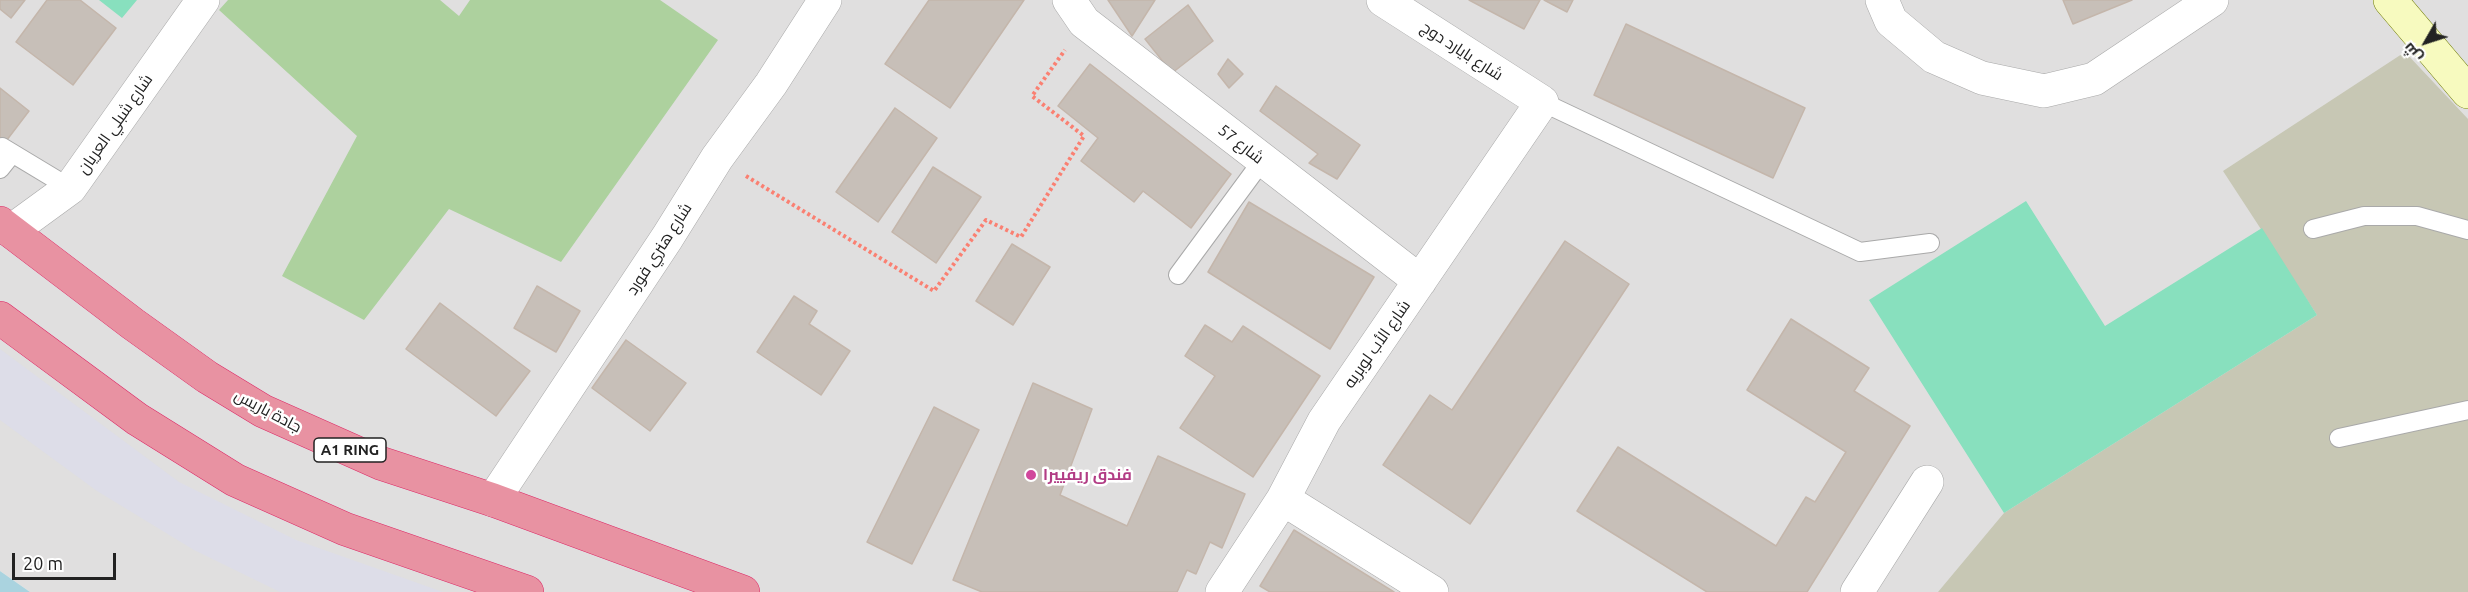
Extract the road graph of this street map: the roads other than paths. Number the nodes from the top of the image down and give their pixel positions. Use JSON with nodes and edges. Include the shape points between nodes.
{"nodes":[{"id":1,"x":203,"y":0,"type":"edge"},
{"id":2,"x":1383,"y":0,"type":"edge"},
{"id":3,"x":1882,"y":0,"type":"edge"},
{"id":4,"x":2212,"y":0,"type":"edge"},
{"id":5,"x":2390,"y":0,"type":"edge"},
{"id":6,"x":812,"y":4,"type":"edge"},
{"id":7,"x":1077,"y":11,"type":"edge"},
{"id":8,"x":2468,"y":92,"type":"edge"},
{"id":9,"x":1542,"y":102,"type":"junction"},
{"id":10,"x":1262,"y":161,"type":"junction"},
{"id":11,"x":0,"y":169,"type":"edge"},
{"id":12,"x":70,"y":188,"type":"junction"},
{"id":13,"x":5,"y":227,"type":"edge"},
{"id":14,"x":2313,"y":230,"type":"dead end"},
{"id":15,"x":2468,"y":230,"type":"edge"},
{"id":16,"x":1930,"y":243,"type":"dead end"},
{"id":17,"x":1178,"y":275,"type":"dead end"},
{"id":18,"x":1420,"y":281,"type":"junction"},
{"id":19,"x":0,"y":318,"type":"edge"},
{"id":20,"x":2468,"y":410,"type":"edge"},
{"id":21,"x":2339,"y":438,"type":"dead end"},
{"id":22,"x":1927,"y":482,"type":"dead end"},
{"id":23,"x":1283,"y":499,"type":"junction"},
{"id":24,"x":493,"y":500,"type":"junction"},
{"id":25,"x":527,"y":592,"type":"edge"},
{"id":26,"x":743,"y":592,"type":"edge"},
{"id":27,"x":1222,"y":592,"type":"edge"},
{"id":28,"x":1432,"y":592,"type":"edge"},
{"id":29,"x":1857,"y":592,"type":"edge"}],
"edges":[{"from":1,"to":12,"type":"street","name":"شارع شبلي العريان"},
{"from":2,"to":9,"type":"street","name":"شارع بايارد دوج"},
{"from":3,"to":4,"type":"street","via":[[1892,21],[1935,57],[1983,78],[2044,91],[2094,79]]},
{"from":5,"to":8,"type":"street"},
{"from":6,"to":24,"type":"street","name":"شارع هنري فورد","via":[[771,84],[717,158]]},
{"from":7,"to":10,"type":"street","name":"شارع 57"},
{"from":9,"to":16,"type":"lane","via":[[1860,252]]},
{"from":9,"to":18,"type":"street","name":"شارع الأب لوبريه"},
{"from":10,"to":17,"type":"lane"},
{"from":10,"to":18,"type":"street","name":"شارع 57"},
{"from":11,"to":12,"type":"lane","via":[[7,150]]},
{"from":12,"to":13,"type":"street","name":"شارع شبلي العريان"},
{"from":13,"to":24,"type":"highway","name":"جادة باريس","number":"A1 RING","via":[[188,363],[263,411],[380,463]]},
{"from":14,"to":15,"type":"lane","via":[[2364,216],[2417,216]]},
{"from":18,"to":23,"type":"street","name":"شارع الأب لوبريه","via":[[1324,421]]},
{"from":19,"to":25,"type":"highway","via":[[137,419],[235,480],[345,529]]},
{"from":20,"to":21,"type":"lane"},
{"from":22,"to":29,"type":"street"},
{"from":23,"to":27,"type":"street","name":"شارع الأب لوبريه"},
{"from":23,"to":28,"type":"street"},
{"from":24,"to":26,"type":"highway","name":"جادة باريس","number":"A1 RING"}]}
